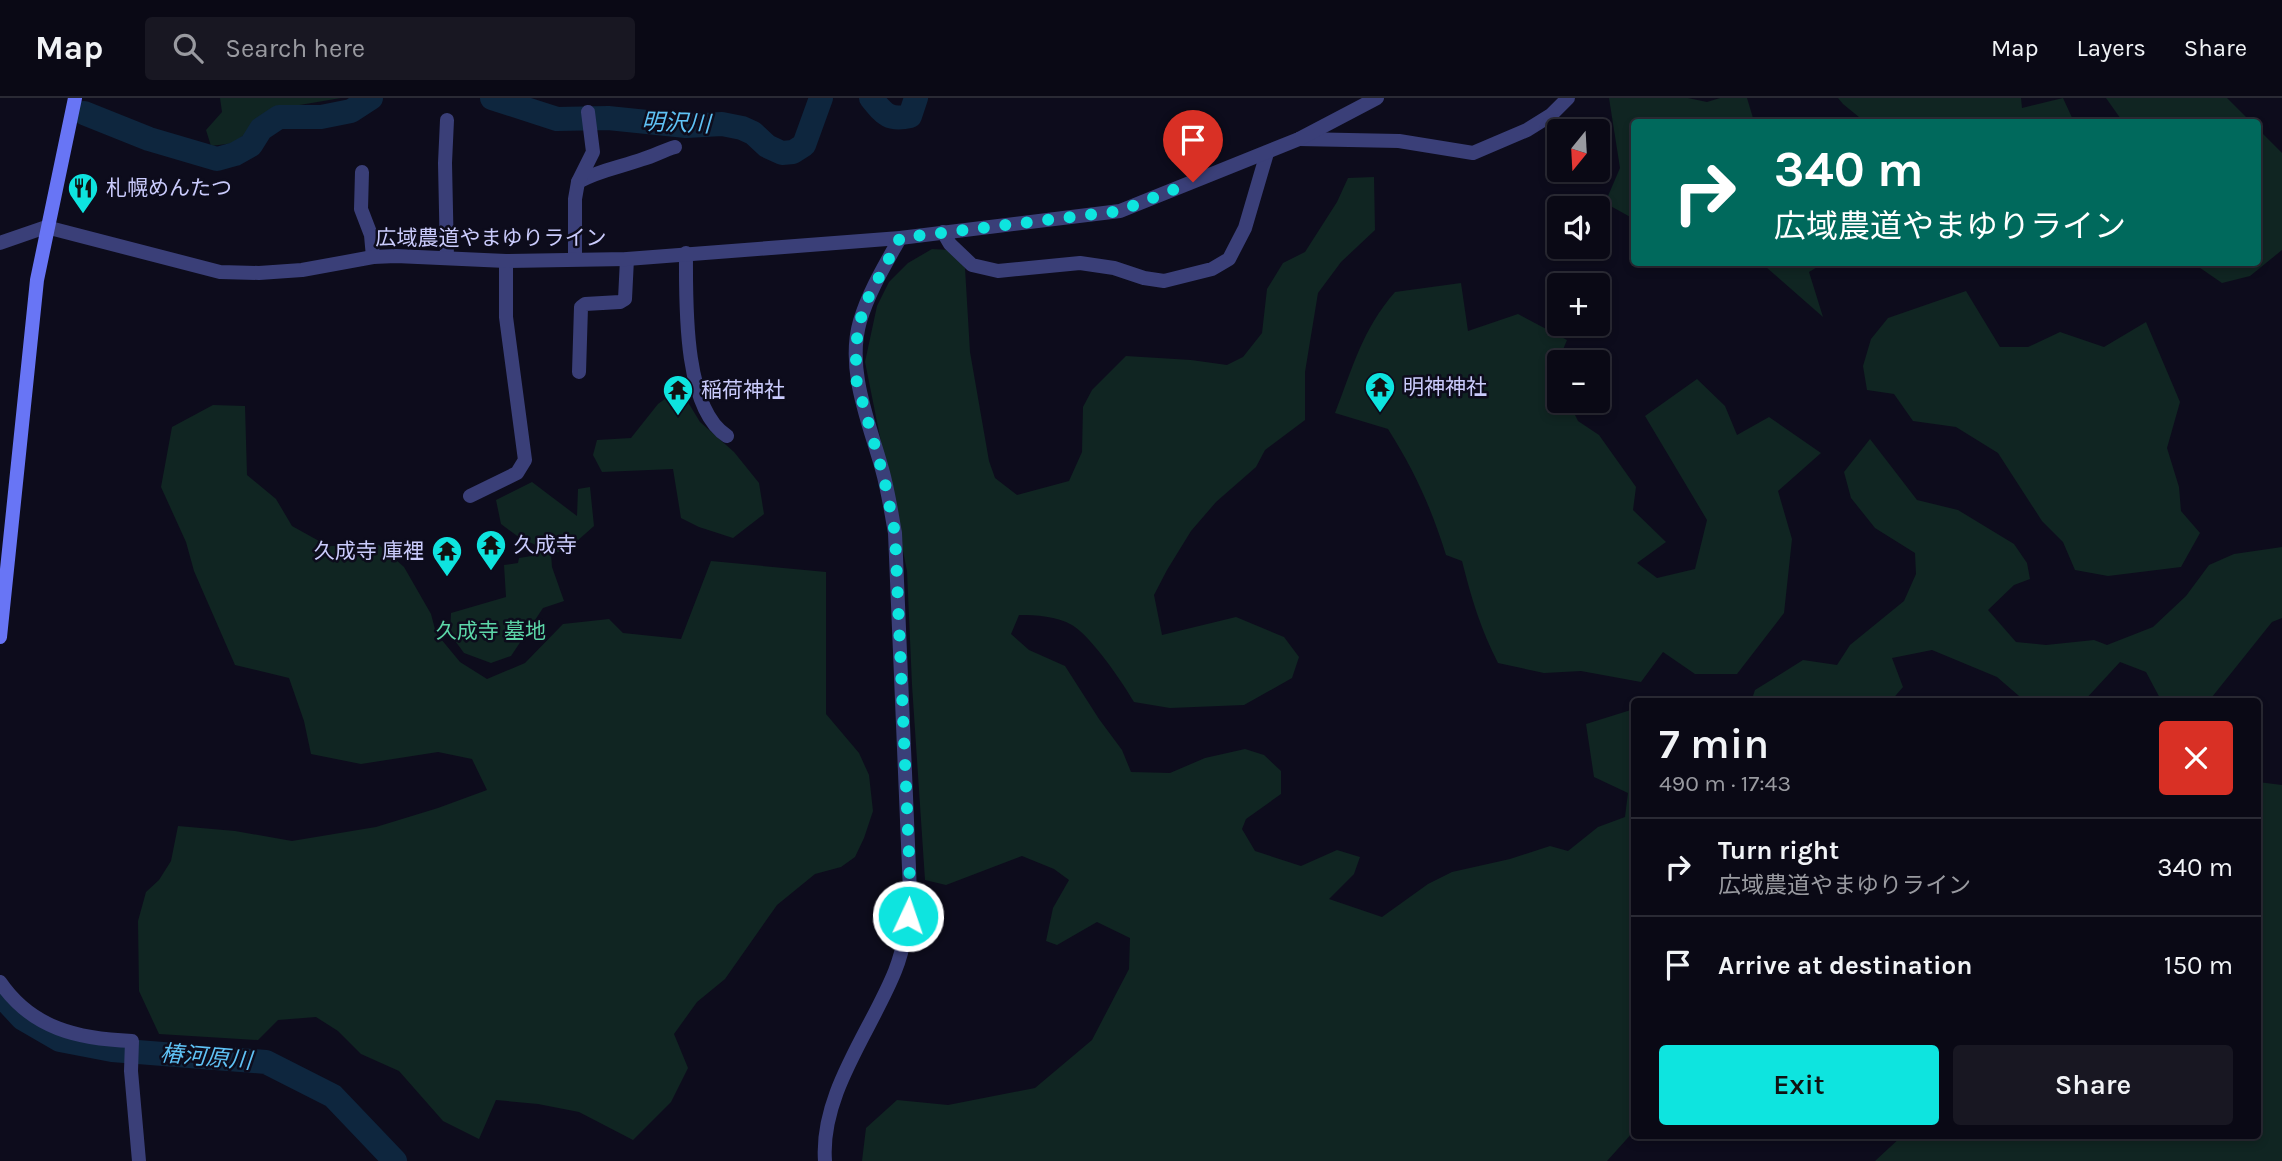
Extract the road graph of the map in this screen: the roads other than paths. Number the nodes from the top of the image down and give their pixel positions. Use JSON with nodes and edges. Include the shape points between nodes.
{"nodes":[{"id":1,"x":75,"y":98,"type":"edge"},
{"id":2,"x":1377,"y":98,"type":"edge"},
{"id":3,"x":1568,"y":98,"type":"edge"},
{"id":4,"x":588,"y":112,"type":"dead end"},
{"id":5,"x":447,"y":120,"type":"dead end"},
{"id":6,"x":1299,"y":139,"type":"junction"},
{"id":7,"x":675,"y":147,"type":"dead end"},
{"id":8,"x":1267,"y":153,"type":"junction"},
{"id":9,"x":362,"y":172,"type":"dead end"},
{"id":10,"x":578,"y":182,"type":"junction"},
{"id":11,"x":46,"y":227,"type":"junction"},
{"id":12,"x":943,"y":232,"type":"junction"},
{"id":13,"x":900,"y":238,"type":"junction"},
{"id":14,"x":2,"y":242,"type":"edge"},
{"id":15,"x":687,"y":253,"type":"junction"},
{"id":16,"x":373,"y":257,"type":"junction"},
{"id":17,"x":447,"y":258,"type":"junction"},
{"id":18,"x":575,"y":259,"type":"junction"},
{"id":19,"x":628,"y":259,"type":"junction"},
{"id":20,"x":506,"y":261,"type":"junction"},
{"id":21,"x":579,"y":372,"type":"dead end"},
{"id":22,"x":727,"y":436,"type":"dead end"},
{"id":23,"x":470,"y":496,"type":"dead end"},
{"id":24,"x":0,"y":637,"type":"edge"},
{"id":25,"x":0,"y":982,"type":"edge"},
{"id":26,"x":139,"y":1161,"type":"edge"},
{"id":27,"x":825,"y":1161,"type":"edge"}],
"edges":[{"from":1,"to":11,"type":"main road"},
{"from":2,"to":6,"type":"street","name":"広域農道やまゆりライン"},
{"from":3,"to":6,"type":"street","via":[[1527,130],[1474,153],[1399,141]]},
{"from":4,"to":10,"type":"street","via":[[593,152]]},
{"from":5,"to":17,"type":"street"},
{"from":6,"to":8,"type":"street","name":"広域農道やまゆりライン"},
{"from":7,"to":10,"type":"street"},
{"from":8,"to":12,"type":"street","name":"広域農道やまゆりライン","via":[[1120,211]]},
{"from":8,"to":12,"type":"street","via":[[1245,228],[1229,259],[1212,269],[1164,281],[1080,264],[998,271],[972,265]]},
{"from":9,"to":16,"type":"street","via":[[361,209]]},
{"from":10,"to":18,"type":"street"},
{"from":11,"to":14,"type":"street"},
{"from":11,"to":16,"type":"street","name":"広域農道やまゆりライン","via":[[220,272],[302,270]]},
{"from":11,"to":24,"type":"main road"},
{"from":12,"to":13,"type":"street","name":"広域農道やまゆりライン"},
{"from":13,"to":15,"type":"street","name":"広域農道やまゆりライン"},
{"from":13,"to":27,"type":"street","via":[[859,323],[856,379],[895,533],[910,892],[897,964],[832,1106]]},
{"from":15,"to":19,"type":"street","name":"広域農道やまゆりライン"},
{"from":15,"to":22,"type":"street","via":[[687,312],[697,391],[716,429]]},
{"from":16,"to":17,"type":"street","name":"広域農道やまゆりライン"},
{"from":17,"to":20,"type":"street","name":"広域農道やまゆりライン"},
{"from":18,"to":19,"type":"street","name":"広域農道やまゆりライン"},
{"from":18,"to":20,"type":"street","name":"広域農道やまゆりライン"},
{"from":19,"to":21,"type":"street","via":[[625,299],[585,304],[580,310]]},
{"from":20,"to":23,"type":"street","via":[[510,361],[525,460],[517,473]]},
{"from":25,"to":26,"type":"street","via":[[9,995],[64,1032],[132,1041]]}]}
